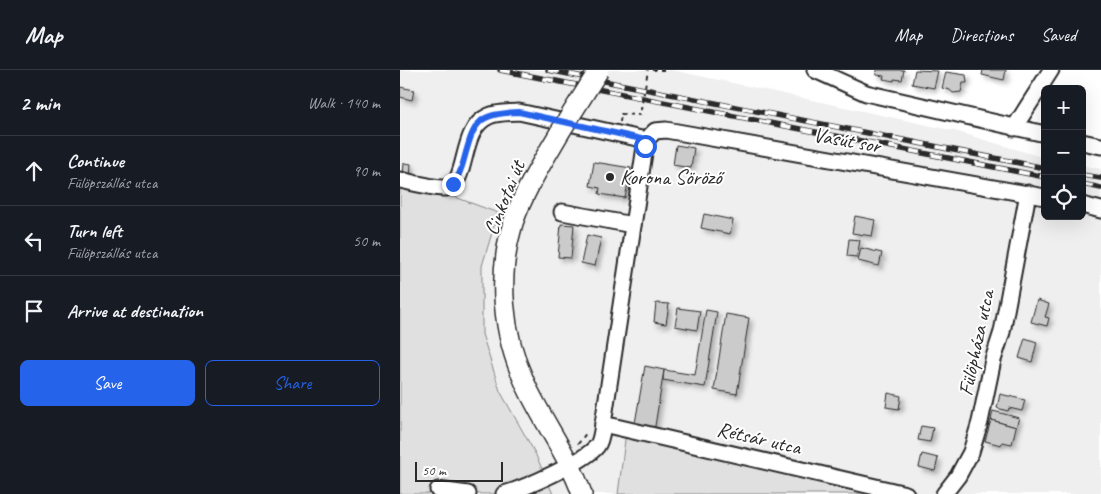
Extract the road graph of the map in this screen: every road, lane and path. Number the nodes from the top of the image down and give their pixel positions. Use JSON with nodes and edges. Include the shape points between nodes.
{"nodes":[{"id":1,"x":599,"y":70,"type":"edge"},
{"id":2,"x":648,"y":70,"type":"edge"},
{"id":3,"x":652,"y":70,"type":"edge"},
{"id":4,"x":666,"y":70,"type":"edge"},
{"id":5,"x":815,"y":70,"type":"edge"},
{"id":6,"x":1051,"y":70,"type":"edge"},
{"id":7,"x":1014,"y":128,"type":"junction"},
{"id":8,"x":1041,"y":133,"type":"edge"},
{"id":9,"x":618,"y":134,"type":"junction"},
{"id":10,"x":646,"y":140,"type":"junction"},
{"id":11,"x":1086,"y":143,"type":"edge"},
{"id":12,"x":1101,"y":146,"type":"edge"},
{"id":13,"x":400,"y":180,"type":"edge"},
{"id":14,"x":1028,"y":193,"type":"junction"},
{"id":15,"x":1041,"y":195,"type":"edge"},
{"id":16,"x":1086,"y":206,"type":"edge"},
{"id":17,"x":1101,"y":210,"type":"edge"},
{"id":18,"x":562,"y":212,"type":"dead end"},
{"id":19,"x":633,"y":224,"type":"junction"},
{"id":20,"x":603,"y":424,"type":"junction"},
{"id":21,"x":570,"y":465,"type":"junction"},
{"id":22,"x":438,"y":490,"type":"dead end"},
{"id":23,"x":468,"y":494,"type":"edge"},
{"id":24,"x":504,"y":494,"type":"edge"},
{"id":25,"x":582,"y":494,"type":"edge"},
{"id":26,"x":906,"y":494,"type":"edge"},
{"id":27,"x":944,"y":494,"type":"edge"}],
"edges":[{"from":1,"to":21,"type":"main road","name":"Cinkotai út","bridge":true,"via":[[523,200],[507,248],[504,271],[503,294],[516,362]]},
{"from":2,"to":9,"type":"path","via":[[640,115],[622,114]]},
{"from":3,"to":4,"type":"path"},
{"from":5,"to":7,"type":"street","via":[[866,93]]},
{"from":6,"to":7,"type":"street"},
{"from":7,"to":8,"type":"street"},
{"from":9,"to":10,"type":"street"},
{"from":9,"to":13,"type":"street","via":[[519,112],[498,113],[479,121],[471,134],[459,177],[453,184],[445,188]]},
{"from":10,"to":14,"type":"street","name":"Vasút sor","via":[[655,131],[666,130]]},
{"from":10,"to":19,"type":"street"},
{"from":11,"to":12,"type":"street"},
{"from":14,"to":15,"type":"street","name":"Vasút sor"},
{"from":14,"to":27,"type":"street","name":"Fülöpháza utca","via":[[1002,332],[980,422],[971,452]]},
{"from":16,"to":17,"type":"street"},
{"from":18,"to":19,"type":"street"},
{"from":19,"to":20,"type":"street"},
{"from":20,"to":21,"type":"street","via":[[598,445]]},
{"from":20,"to":26,"type":"street","name":"Rétsár utca"},
{"from":21,"to":24,"type":"street"},
{"from":21,"to":25,"type":"main road","name":"Cinkotai út"},
{"from":22,"to":23,"type":"street"}]}
